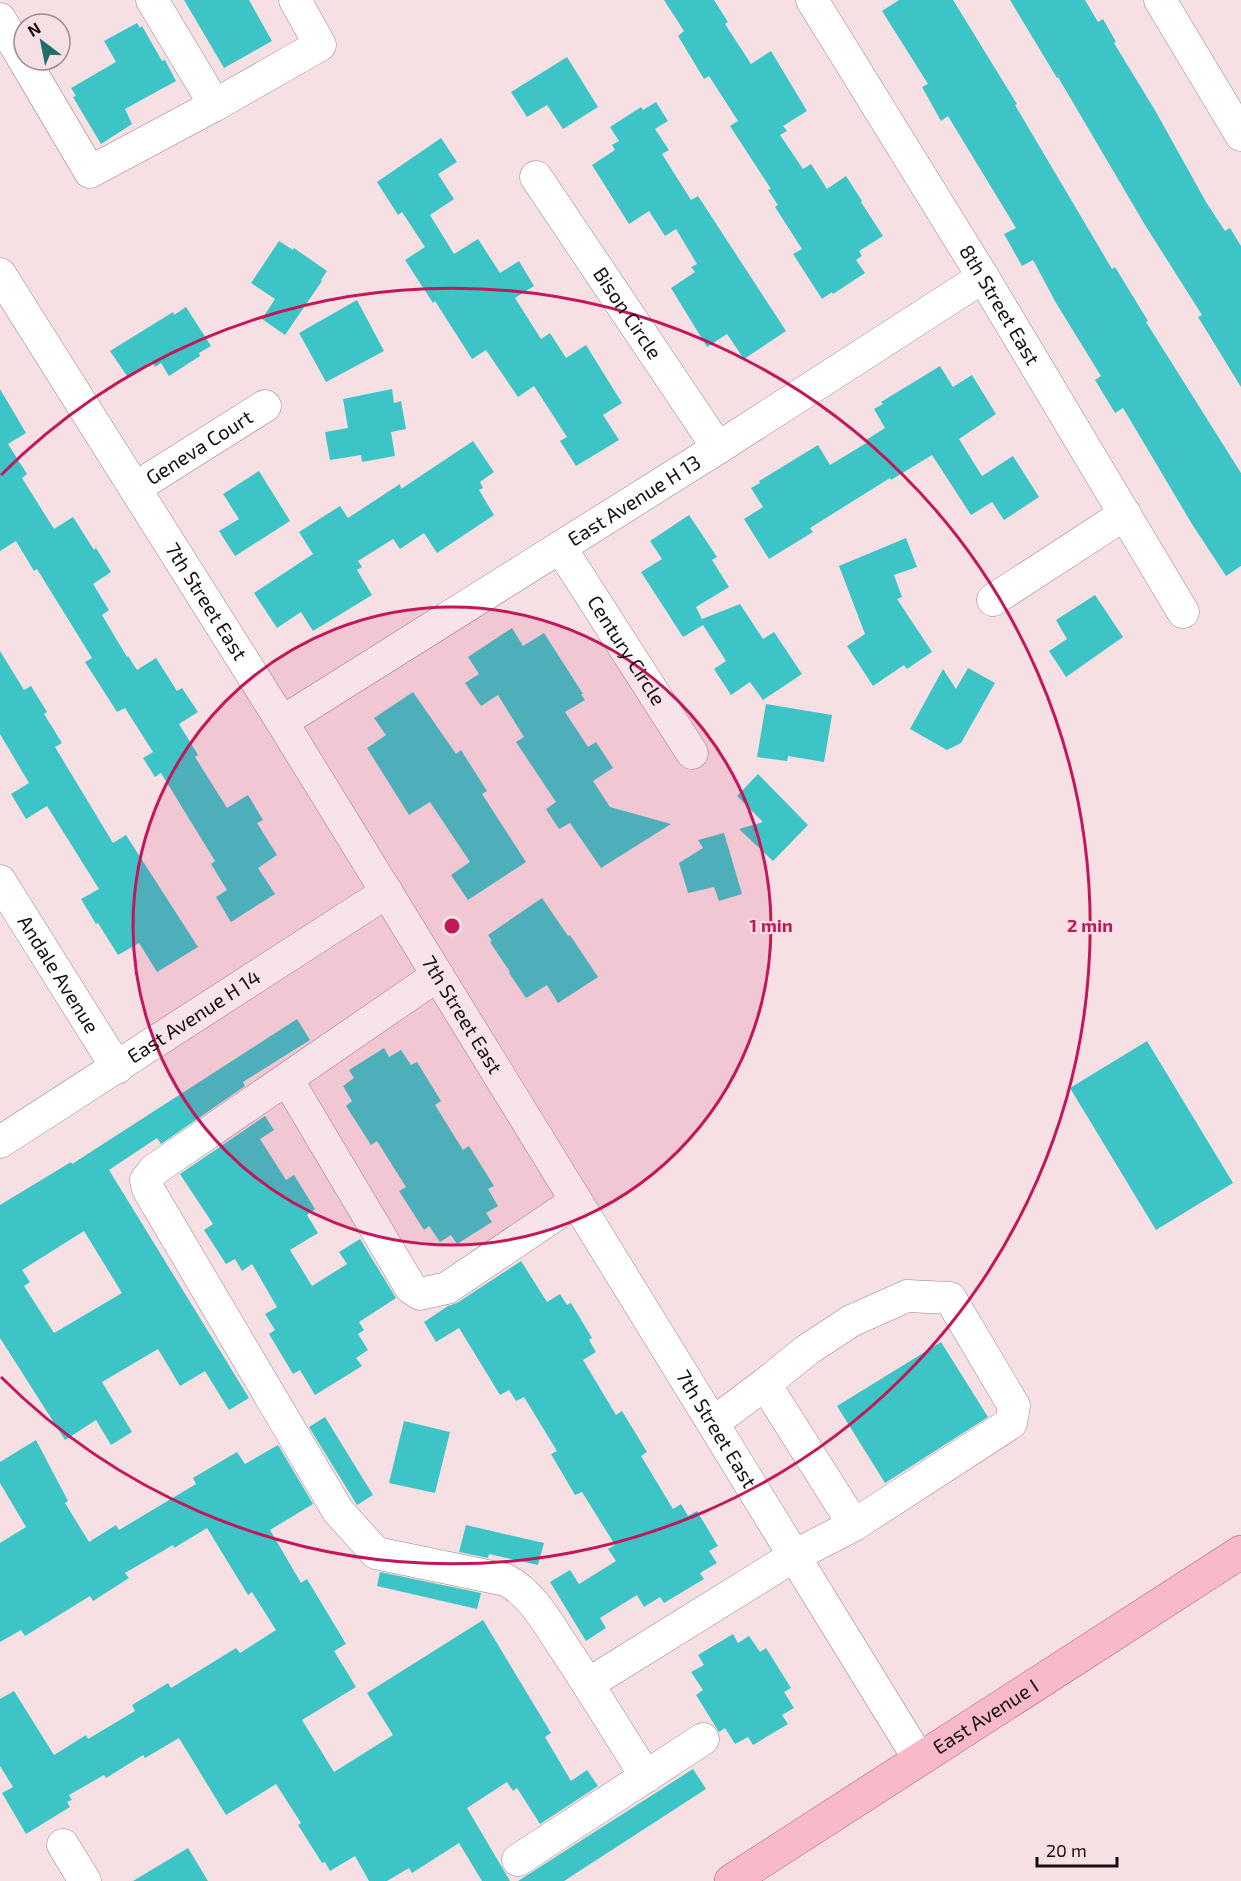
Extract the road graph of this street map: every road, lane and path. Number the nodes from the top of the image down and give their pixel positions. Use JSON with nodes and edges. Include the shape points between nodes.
{"nodes":[{"id":1,"x":152,"y":0,"type":"edge"},
{"id":2,"x":295,"y":0,"type":"edge"},
{"id":3,"x":812,"y":0,"type":"edge"},
{"id":4,"x":1160,"y":0,"type":"edge"},
{"id":5,"x":0,"y":19,"type":"edge"},
{"id":6,"x":12,"y":40,"type":"edge"},
{"id":7,"x":31,"y":72,"type":"edge"},
{"id":8,"x":215,"y":105,"type":"junction"},
{"id":9,"x":1241,"y":135,"type":"edge"},
{"id":10,"x":536,"y":177,"type":"dead end"},
{"id":11,"x":0,"y":274,"type":"edge"},
{"id":12,"x":983,"y":277,"type":"junction"},
{"id":13,"x":265,"y":406,"type":"dead end"},
{"id":14,"x":718,"y":448,"type":"junction"},
{"id":15,"x":135,"y":488,"type":"junction"},
{"id":16,"x":1125,"y":514,"type":"junction"},
{"id":17,"x":560,"y":547,"type":"junction"},
{"id":18,"x":993,"y":600,"type":"dead end"},
{"id":19,"x":1183,"y":612,"type":"dead end"},
{"id":20,"x":282,"y":722,"type":"junction"},
{"id":21,"x":692,"y":753,"type":"dead end"},
{"id":22,"x":0,"y":880,"type":"edge"},
{"id":23,"x":387,"y":892,"type":"junction"},
{"id":24,"x":438,"y":975,"type":"junction"},
{"id":25,"x":117,"y":1068,"type":"junction"},
{"id":26,"x":287,"y":1079,"type":"junction"},
{"id":27,"x":0,"y":1142,"type":"edge"},
{"id":28,"x":576,"y":1202,"type":"junction"},
{"id":29,"x":765,"y":1384,"type":"junction"},
{"id":30,"x":712,"y":1423,"type":"junction"},
{"id":31,"x":854,"y":1525,"type":"junction"},
{"id":32,"x":1241,"y":1552,"type":"edge"},
{"id":33,"x":794,"y":1556,"type":"junction"},
{"id":34,"x":588,"y":1684,"type":"junction"},
{"id":35,"x":703,"y":1739,"type":"dead end"},
{"id":36,"x":919,"y":1760,"type":"junction"},
{"id":37,"x":646,"y":1777,"type":"junction"},
{"id":38,"x":63,"y":1845,"type":"dead end"},
{"id":39,"x":518,"y":1860,"type":"dead end"},
{"id":40,"x":85,"y":1881,"type":"edge"},
{"id":41,"x":731,"y":1881,"type":"edge"}],
"edges":[{"from":1,"to":8,"type":"street"},
{"from":2,"to":8,"type":"street","via":[[320,45]]},
{"from":3,"to":12,"type":"street","name":"8th Street East"},
{"from":4,"to":9,"type":"street"},
{"from":5,"to":6,"type":"street"},
{"from":7,"to":8,"type":"street","via":[[90,172]]},
{"from":10,"to":14,"type":"street","name":"Bison Circle"},
{"from":11,"to":15,"type":"street","name":"7th Street East"},
{"from":12,"to":14,"type":"street","name":"East Avenue H 13"},
{"from":12,"to":16,"type":"street","name":"8th Street East"},
{"from":13,"to":15,"type":"street","name":"Geneva Court"},
{"from":14,"to":17,"type":"street","name":"East Avenue H 13"},
{"from":15,"to":20,"type":"street","name":"7th Street East"},
{"from":16,"to":18,"type":"street"},
{"from":16,"to":19,"type":"street","name":"8th Street East"},
{"from":17,"to":20,"type":"street","name":"East Avenue H 13"},
{"from":17,"to":21,"type":"street","name":"Century Circle"},
{"from":20,"to":23,"type":"street","name":"7th Street East"},
{"from":22,"to":25,"type":"street","name":"Andale Avenue"},
{"from":23,"to":24,"type":"street","name":"7th Street East"},
{"from":23,"to":25,"type":"street","name":"East Avenue H 14"},
{"from":24,"to":26,"type":"street"},
{"from":24,"to":28,"type":"street","name":"7th Street East"},
{"from":25,"to":27,"type":"street","name":"East Avenue H 14"},
{"from":26,"to":28,"type":"street","via":[[411,1288],[420,1294],[447,1288]]},
{"from":26,"to":34,"type":"street","via":[[154,1170],[146,1180],[148,1189],[338,1511],[358,1534],[376,1553],[506,1580],[519,1587],[532,1600]]},
{"from":28,"to":30,"type":"street","name":"7th Street East"},
{"from":29,"to":30,"type":"street"},
{"from":29,"to":31,"type":"street"},
{"from":29,"to":31,"type":"street","via":[[851,1321],[907,1296],[950,1298],[1014,1406],[1011,1423]]},
{"from":30,"to":33,"type":"street","name":"7th Street East"},
{"from":31,"to":33,"type":"street"},
{"from":32,"to":36,"type":"main road","name":"East Avenue I"},
{"from":33,"to":34,"type":"street"},
{"from":33,"to":36,"type":"street","name":"7th Street East"},
{"from":34,"to":37,"type":"street"},
{"from":35,"to":37,"type":"street"},
{"from":36,"to":41,"type":"main road","name":"East Avenue I"},
{"from":37,"to":39,"type":"street"},
{"from":38,"to":40,"type":"street"}]}
